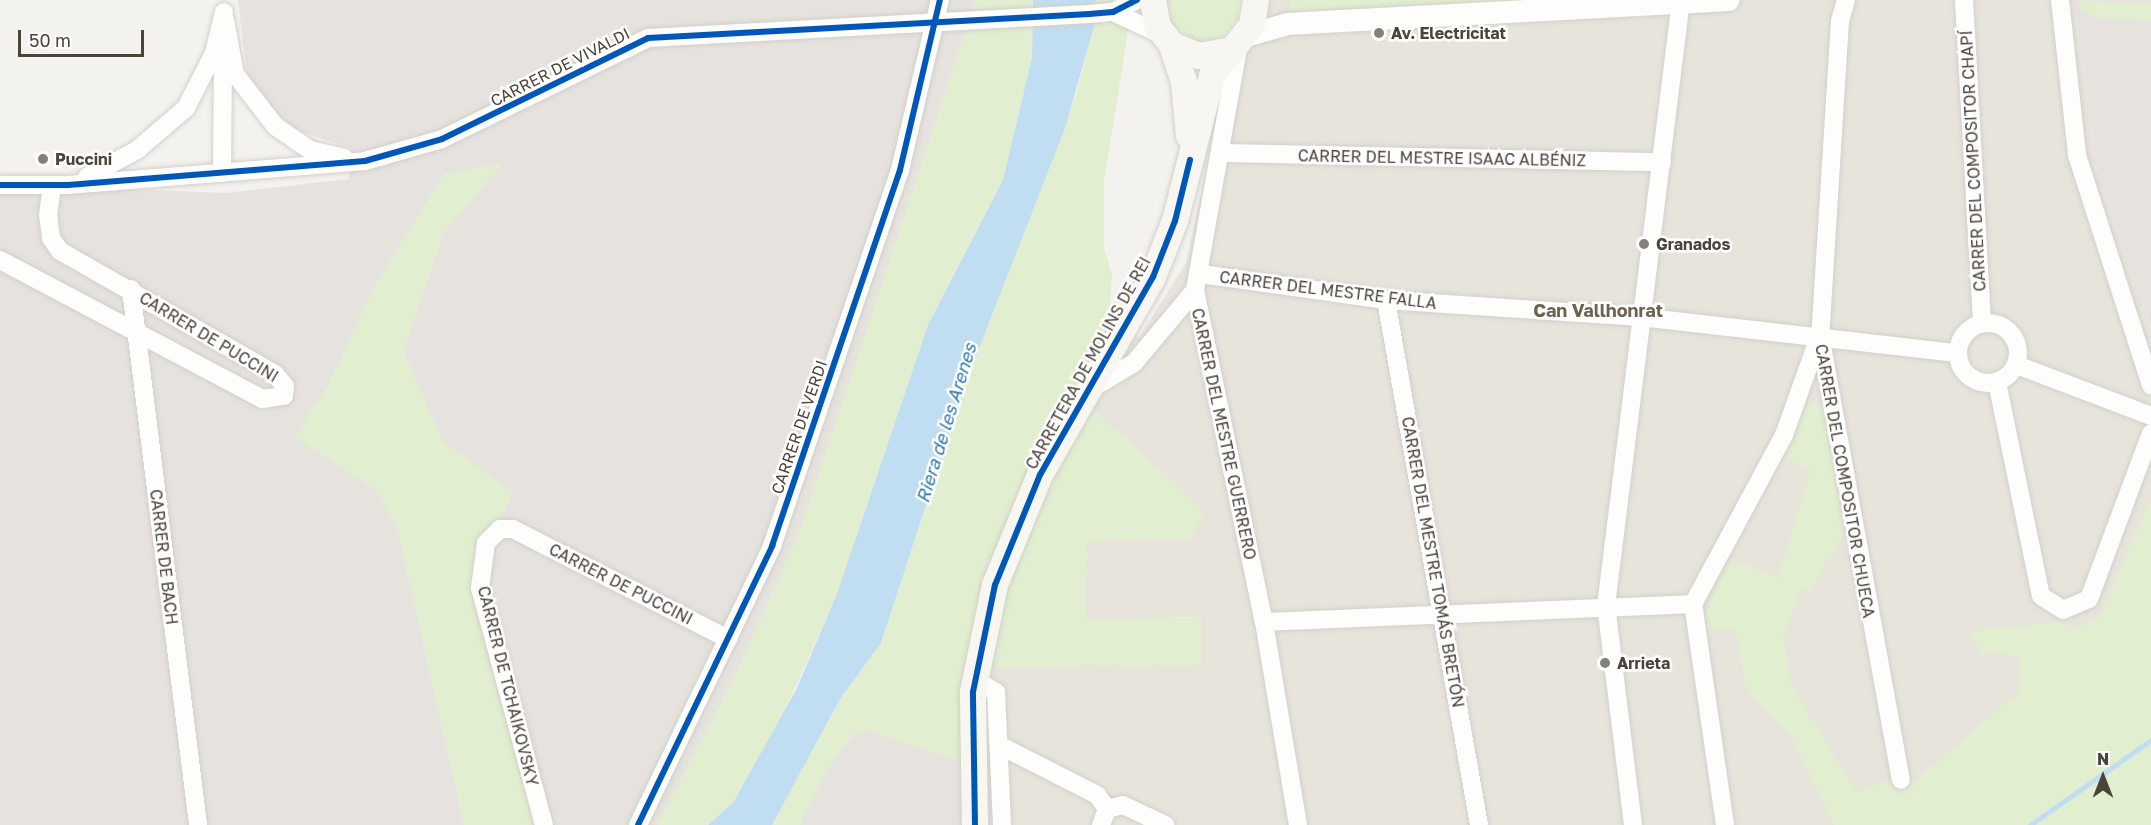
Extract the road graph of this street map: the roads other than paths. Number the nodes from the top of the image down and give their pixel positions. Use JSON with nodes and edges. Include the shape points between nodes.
{"nodes":[{"id":1,"x":940,"y":0,"type":"edge"},
{"id":2,"x":1137,"y":0,"type":"edge"},
{"id":3,"x":1153,"y":0,"type":"edge"},
{"id":4,"x":1256,"y":0,"type":"edge"},
{"id":5,"x":1728,"y":0,"type":"edge"},
{"id":6,"x":1846,"y":0,"type":"edge"},
{"id":7,"x":1964,"y":0,"type":"edge"},
{"id":8,"x":2060,"y":0,"type":"edge"},
{"id":9,"x":1681,"y":1,"type":"edge"},
{"id":10,"x":224,"y":6,"type":"edge"},
{"id":11,"x":1113,"y":12,"type":"junction"},
{"id":12,"x":937,"y":20,"type":"junction"},
{"id":13,"x":1167,"y":40,"type":"junction"},
{"id":14,"x":1238,"y":43,"type":"junction"},
{"id":15,"x":1223,"y":153,"type":"junction"},
{"id":16,"x":1190,"y":160,"type":"junction"},
{"id":17,"x":365,"y":161,"type":"junction"},
{"id":18,"x":1662,"y":162,"type":"junction"},
{"id":19,"x":222,"y":173,"type":"junction"},
{"id":20,"x":0,"y":185,"type":"edge"},
{"id":21,"x":60,"y":185,"type":"junction"},
{"id":22,"x":0,"y":260,"type":"edge"},
{"id":23,"x":1198,"y":282,"type":"junction"},
{"id":24,"x":131,"y":289,"type":"junction"},
{"id":25,"x":1386,"y":300,"type":"junction"},
{"id":26,"x":1640,"y":317,"type":"junction"},
{"id":27,"x":1982,"y":323,"type":"junction"},
{"id":28,"x":136,"y":332,"type":"junction"},
{"id":29,"x":1820,"y":335,"type":"junction"},
{"id":30,"x":1958,"y":353,"type":"junction"},
{"id":31,"x":2017,"y":365,"type":"junction"},
{"id":32,"x":1998,"y":382,"type":"junction"},
{"id":33,"x":2151,"y":385,"type":"edge"},
{"id":34,"x":1086,"y":392,"type":"junction"},
{"id":35,"x":2151,"y":416,"type":"edge"},
{"id":36,"x":2151,"y":433,"type":"edge"},
{"id":37,"x":513,"y":529,"type":"joint"},
{"id":38,"x":1693,"y":604,"type":"junction"},
{"id":39,"x":1606,"y":606,"type":"junction"},
{"id":40,"x":1442,"y":613,"type":"junction"},
{"id":41,"x":1264,"y":622,"type":"junction"},
{"id":42,"x":728,"y":639,"type":"junction"},
{"id":43,"x":974,"y":679,"type":"junction"},
{"id":44,"x":1001,"y":746,"type":"junction"},
{"id":45,"x":1901,"y":780,"type":"dead end"},
{"id":46,"x":1104,"y":817,"type":"edge"},
{"id":47,"x":198,"y":825,"type":"edge"},
{"id":48,"x":544,"y":825,"type":"edge"},
{"id":49,"x":638,"y":825,"type":"edge"},
{"id":50,"x":975,"y":825,"type":"edge"},
{"id":51,"x":1002,"y":825,"type":"edge"},
{"id":52,"x":1165,"y":825,"type":"edge"},
{"id":53,"x":1298,"y":825,"type":"edge"},
{"id":54,"x":1479,"y":825,"type":"edge"},
{"id":55,"x":1634,"y":825,"type":"edge"},
{"id":56,"x":1725,"y":825,"type":"edge"}],
"edges":[{"from":1,"to":12,"type":"street","name":"CARRER DE VERDI"},
{"from":2,"to":11,"type":"street","name":"CARRER DE VIVALDI"},
{"from":3,"to":13,"type":"main road","name":"CARRETERA DE MOLINS DE REI"},
{"from":4,"to":14,"type":"main road"},
{"from":5,"to":9,"type":"street"},
{"from":6,"to":29,"type":"street","name":"CARRER DEL COMPOSITOR CHUECA","via":[[1840,21]]},
{"from":7,"to":27,"type":"street","name":"CARRER DEL COMPOSITOR CHAPÍ"},
{"from":8,"to":33,"type":"street","via":[[2077,155]]},
{"from":9,"to":14,"type":"street","via":[[1288,24]]},
{"from":9,"to":18,"type":"street"},
{"from":10,"to":17,"type":"street","via":[[235,74],[275,126],[310,150]]},
{"from":10,"to":19,"type":"street"},
{"from":10,"to":21,"type":"street","via":[[214,53],[186,108],[138,150]]},
{"from":11,"to":12,"type":"street","name":"CARRER DE VIVALDI"},
{"from":11,"to":13,"type":"street","name":"CARRER DE VIVALDI"},
{"from":12,"to":17,"type":"street","name":"CARRER DE VIVALDI","via":[[648,38],[442,139]]},
{"from":12,"to":42,"type":"street","name":"CARRER DE VERDI","via":[[900,170],[786,507]]},
{"from":13,"to":14,"type":"main road","via":[[1199,56]]},
{"from":13,"to":16,"type":"main road","name":"CARRETERA DE MOLINS DE REI","via":[[1186,93]]},
{"from":14,"to":15,"type":"street","name":"CARRER DEL MESTRE GUERRERO"},
{"from":14,"to":16,"type":"main road","name":"CARRETERA DE MOLINS DE REI","via":[[1209,86]]},
{"from":15,"to":18,"type":"street","name":"CARRER DEL MESTRE ISAAC ALBÉNIZ"},
{"from":15,"to":23,"type":"street","name":"CARRER DEL MESTRE GUERRERO"},
{"from":16,"to":34,"type":"main road","name":"CARRETERA DE MOLINS DE REI","via":[[1175,221],[1153,277]]},
{"from":17,"to":19,"type":"street","name":"CARRER DE VIVALDI"},
{"from":18,"to":26,"type":"street"},
{"from":19,"to":21,"type":"street","name":"CARRER DE VIVALDI"},
{"from":20,"to":21,"type":"street","name":"CARRER DE VIVALDI"},
{"from":21,"to":24,"type":"street","name":"CARRER DE PUCCINI","via":[[48,215],[56,245]]},
{"from":22,"to":28,"type":"street","name":"CARRER DE PUCCINI"},
{"from":23,"to":25,"type":"street","name":"CARRER DEL MESTRE FALLA"},
{"from":23,"to":34,"type":"street","name":"CARRETERA DE MOLINS DE REI","via":[[1134,363]]},
{"from":23,"to":41,"type":"street","name":"CARRER DEL MESTRE GUERRERO"},
{"from":24,"to":28,"type":"street","name":"CARRER DE BACH"},
{"from":24,"to":28,"type":"street","name":"CARRER DE PUCCINI","via":[[275,374],[285,386],[284,396],[262,399]]},
{"from":25,"to":26,"type":"street","name":"CARRER DEL MESTRE FALLA"},
{"from":25,"to":40,"type":"street","name":"CARRER DEL MESTRE TOMÁS BRETÓN"},
{"from":26,"to":29,"type":"street","name":"CARRER DEL MESTRE FALLA"},
{"from":26,"to":39,"type":"street"},
{"from":27,"to":30,"type":"street","via":[[1965,333]]},
{"from":27,"to":31,"type":"street","via":[[2003,326],[2013,335]]},
{"from":28,"to":47,"type":"street","name":"CARRER DE BACH"},
{"from":29,"to":30,"type":"street","name":"CARRER DEL MESTRE FALLA"},
{"from":29,"to":38,"type":"street","via":[[1784,435]]},
{"from":29,"to":45,"type":"street","name":"CARRER DEL COMPOSITOR CHUECA"},
{"from":30,"to":32,"type":"street","via":[[1966,374]]},
{"from":31,"to":32,"type":"street"},
{"from":31,"to":35,"type":"street"},
{"from":32,"to":36,"type":"street","via":[[2041,596],[2063,610],[2089,599]]},
{"from":34,"to":43,"type":"main road","name":"CARRETERA DE MOLINS DE REI","via":[[1013,535],[988,608]]},
{"from":37,"to":42,"type":"street","name":"CARRER DE PUCCINI"},
{"from":37,"to":48,"type":"street","name":"CARRER DE TCHAIKOVSKY","via":[[500,530],[486,543],[480,588]]},
{"from":38,"to":39,"type":"street"},
{"from":38,"to":56,"type":"street"},
{"from":39,"to":40,"type":"street"},
{"from":39,"to":55,"type":"street"},
{"from":40,"to":41,"type":"street"},
{"from":40,"to":54,"type":"street","name":"CARRER DEL MESTRE TOMÁS BRETÓN"},
{"from":41,"to":53,"type":"street","name":"CARRER DEL MESTRE GUERRERO"},
{"from":42,"to":49,"type":"street","name":"CARRER DE VERDI"},
{"from":43,"to":44,"type":"street","via":[[996,692]]},
{"from":43,"to":50,"type":"main road","name":"CARRETERA DE MOLINS DE REI"},
{"from":44,"to":46,"type":"street","via":[[1097,795]]},
{"from":44,"to":51,"type":"street"},
{"from":46,"to":52,"type":"street","via":[[1130,807]]}]}
